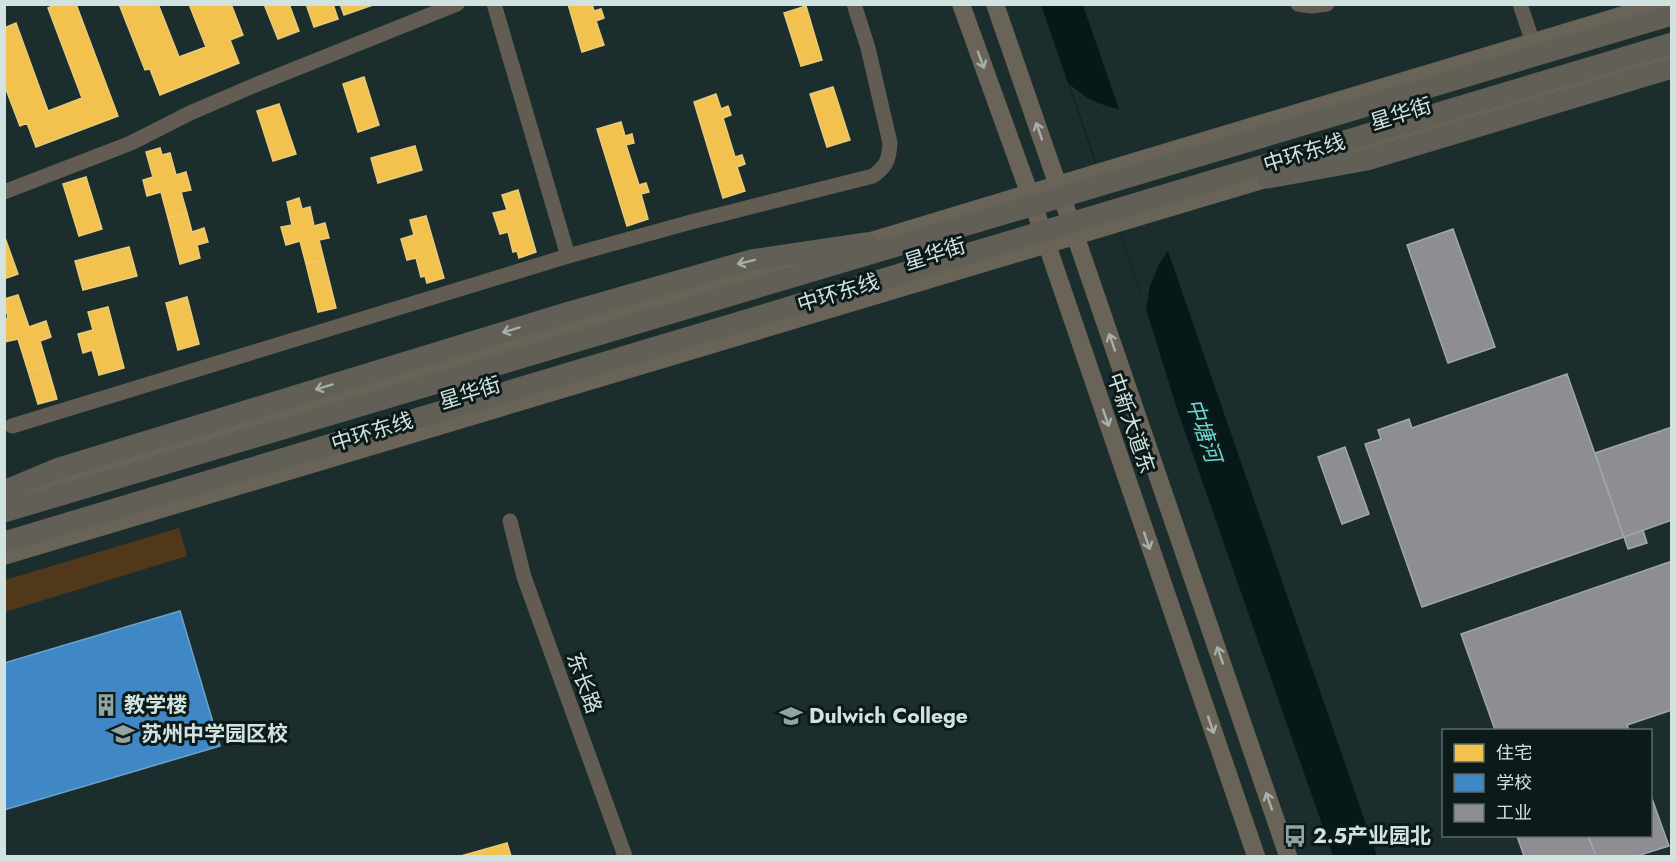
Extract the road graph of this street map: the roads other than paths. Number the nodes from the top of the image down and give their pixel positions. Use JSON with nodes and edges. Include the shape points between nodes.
{"nodes":[{"id":1,"x":458,"y":4,"type":"edge"},
{"id":2,"x":494,"y":4,"type":"edge"},
{"id":3,"x":855,"y":4,"type":"edge"},
{"id":4,"x":961,"y":4,"type":"edge"},
{"id":5,"x":995,"y":4,"type":"edge"},
{"id":6,"x":1298,"y":4,"type":"edge"},
{"id":7,"x":1328,"y":4,"type":"edge"},
{"id":8,"x":1520,"y":4,"type":"edge"},
{"id":9,"x":1660,"y":4,"type":"edge"},
{"id":10,"x":1671,"y":15,"type":"edge"},
{"id":11,"x":1533,"y":43,"type":"junction"},
{"id":12,"x":1671,"y":43,"type":"edge"},
{"id":13,"x":1671,"y":56,"type":"edge"},
{"id":14,"x":1671,"y":68,"type":"edge"},
{"id":15,"x":1268,"y":178,"type":"junction"},
{"id":16,"x":1058,"y":186,"type":"junction"},
{"id":17,"x":4,"y":192,"type":"edge"},
{"id":18,"x":1030,"y":195,"type":"junction"},
{"id":19,"x":1076,"y":235,"type":"junction"},
{"id":20,"x":866,"y":243,"type":"junction"},
{"id":21,"x":1046,"y":244,"type":"junction"},
{"id":22,"x":568,"y":256,"type":"junction"},
{"id":23,"x":12,"y":426,"type":"dead end"},
{"id":24,"x":4,"y":491,"type":"edge"},
{"id":25,"x":4,"y":499,"type":"edge"},
{"id":26,"x":4,"y":512,"type":"edge"},
{"id":27,"x":510,"y":521,"type":"dead end"},
{"id":28,"x":4,"y":542,"type":"edge"},
{"id":29,"x":4,"y":556,"type":"edge"},
{"id":30,"x":625,"y":856,"type":"edge"},
{"id":31,"x":1256,"y":856,"type":"edge"},
{"id":32,"x":1288,"y":856,"type":"edge"}],
"edges":[{"from":1,"to":17,"type":"street","via":[[260,83],[131,143]]},
{"from":2,"to":22,"type":"street"},
{"from":3,"to":22,"type":"street","via":[[890,143],[884,168],[873,176]]},
{"from":4,"to":18,"type":"main road","name":"中新大道东","one_way":true},
{"from":16,"to":5,"type":"main road","name":"中新大道东","one_way":true},
{"from":6,"to":7,"type":"street"},
{"from":8,"to":11,"type":"street"},
{"from":9,"to":11,"type":"main road","name":"星华街"},
{"from":10,"to":26,"type":"highway","name":"中环东线","bridge":true},
{"from":11,"to":16,"type":"main road","name":"星华街"},
{"from":12,"to":28,"type":"highway","name":"中环东线","bridge":true},
{"from":13,"to":15,"type":"main road","name":"星华街"},
{"from":14,"to":15,"type":"highway","via":[[1367,160]]},
{"from":15,"to":19,"type":"main road","name":"星华街"},
{"from":16,"to":18,"type":"main road","name":"星华街"},
{"from":16,"to":19,"type":"main road","name":"中新大道东"},
{"from":18,"to":20,"type":"main road","name":"星华街"},
{"from":18,"to":21,"type":"main road","name":"中新大道东"},
{"from":19,"to":21,"type":"main road","name":"星华街"},
{"from":32,"to":19,"type":"main road","name":"中新大道东","one_way":true},
{"from":20,"to":24,"type":"highway","one_way":true,"via":[[751,260],[566,313],[59,468]]},
{"from":20,"to":25,"type":"main road","name":"星华街"},
{"from":21,"to":29,"type":"main road","name":"星华街"},
{"from":21,"to":31,"type":"main road","name":"中新大道东","one_way":true},
{"from":22,"to":23,"type":"street"},
{"from":27,"to":30,"type":"street","name":"东长路","via":[[524,577]]}]}
